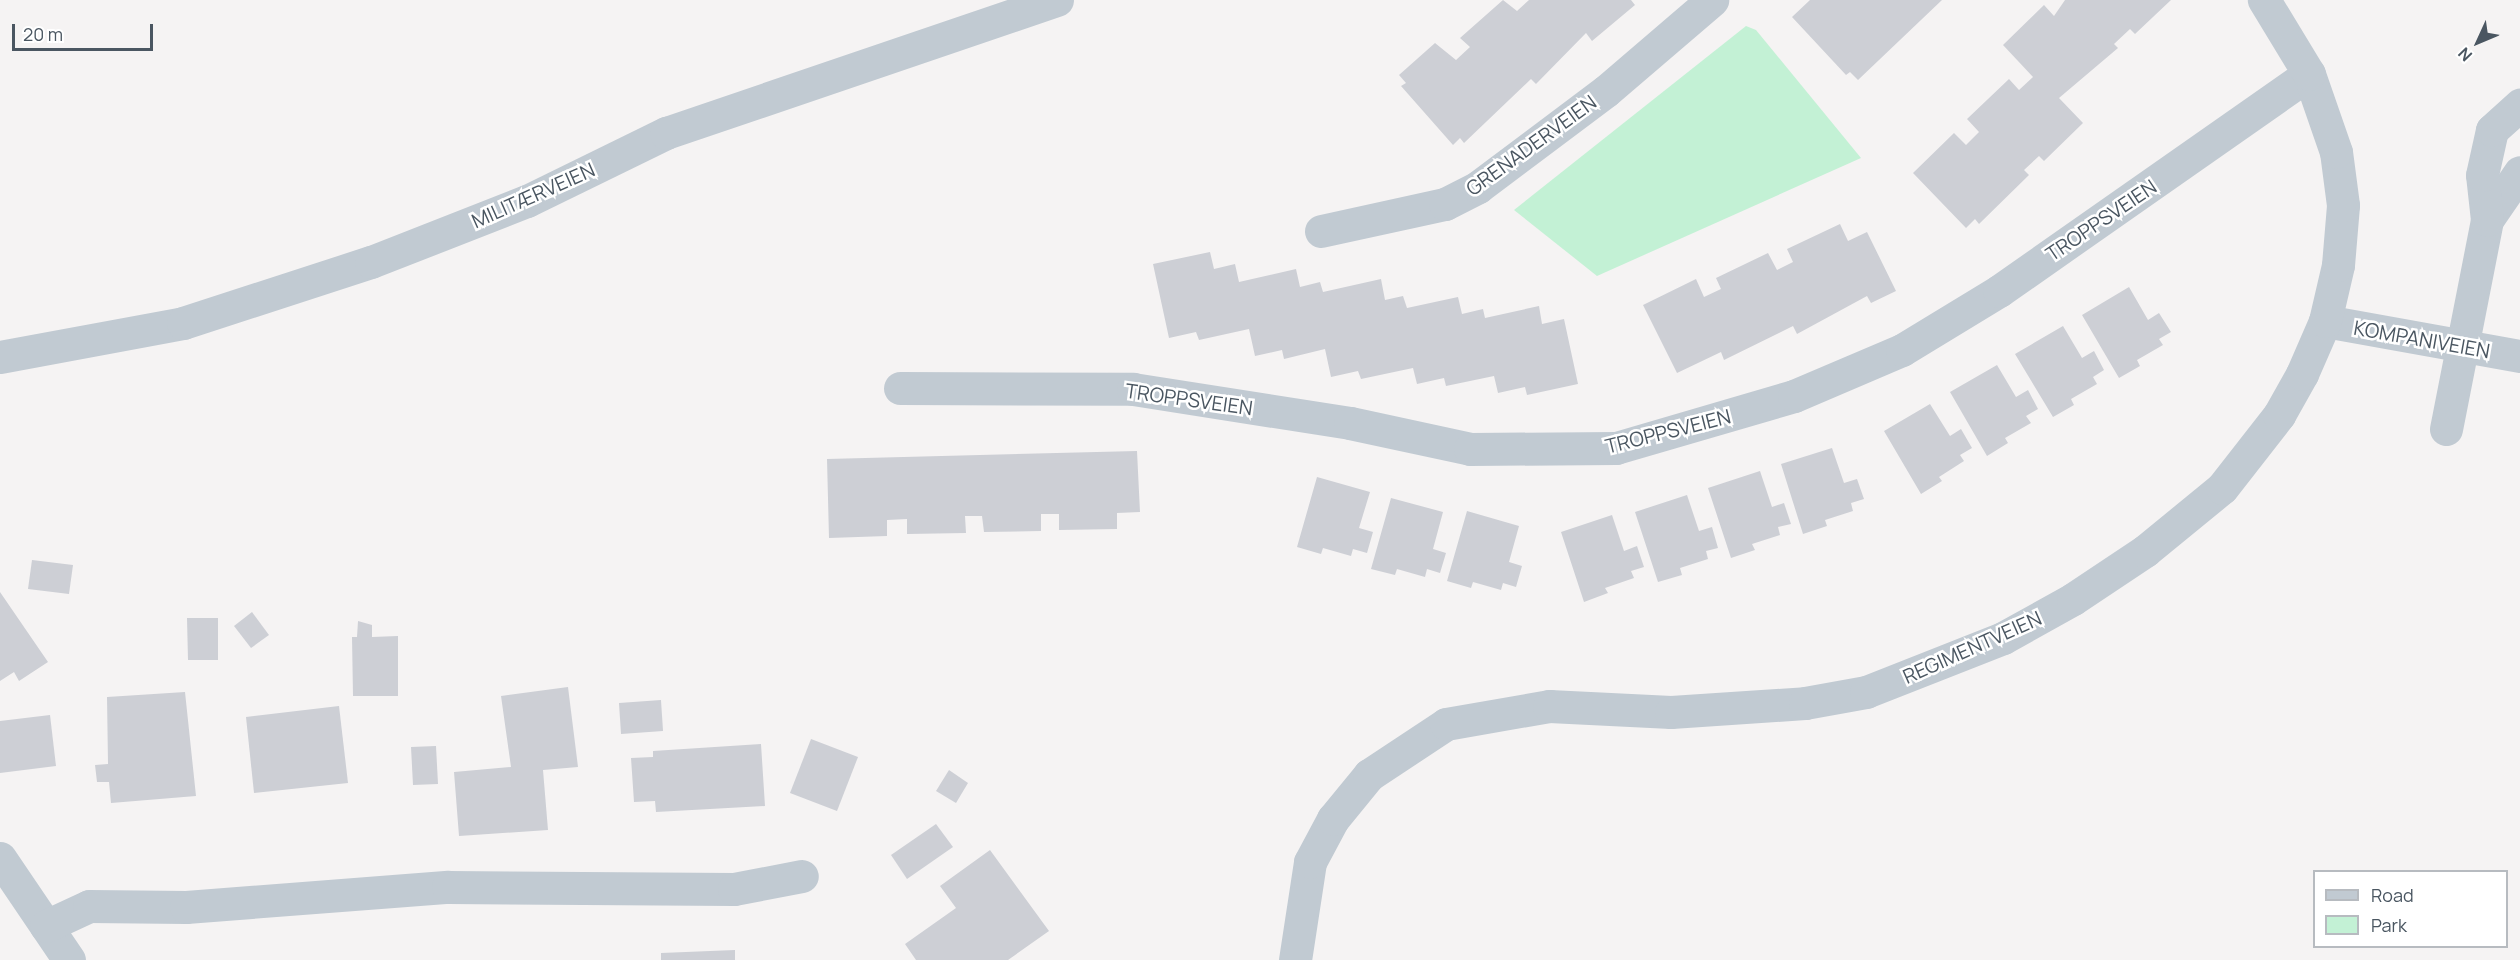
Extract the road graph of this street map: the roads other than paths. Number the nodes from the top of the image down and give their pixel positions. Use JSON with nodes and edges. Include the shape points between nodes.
{"nodes":[{"id":1,"x":1057,"y":0,"type":"edge"},
{"id":2,"x":1712,"y":0,"type":"edge"},
{"id":3,"x":2264,"y":0,"type":"edge"},
{"id":4,"x":2309,"y":74,"type":"junction"},
{"id":5,"x":2520,"y":105,"type":"edge"},
{"id":6,"x":2520,"y":172,"type":"edge"},
{"id":7,"x":2487,"y":220,"type":"junction"},
{"id":8,"x":1321,"y":231,"type":"dead end"},
{"id":9,"x":2325,"y":321,"type":"junction"},
{"id":10,"x":2462,"y":347,"type":"junction"},
{"id":11,"x":2520,"y":356,"type":"edge"},
{"id":12,"x":0,"y":357,"type":"edge"},
{"id":13,"x":900,"y":388,"type":"dead end"},
{"id":14,"x":2446,"y":429,"type":"dead end"},
{"id":15,"x":0,"y":858,"type":"edge"},
{"id":16,"x":802,"y":876,"type":"dead end"},
{"id":17,"x":46,"y":926,"type":"junction"},
{"id":18,"x":69,"y":960,"type":"edge"},
{"id":19,"x":1295,"y":960,"type":"edge"}],
"edges":[{"from":1,"to":12,"type":"street","name":"MILITÆRVEIEN","via":[[666,133],[526,201],[371,262],[183,323]]},
{"from":2,"to":8,"type":"street","name":"GRENADERVEIEN","via":[[1606,91],[1478,187],[1445,204]]},
{"from":3,"to":4,"type":"street","name":"REGIMENTVEIEN"},
{"from":4,"to":9,"type":"street","name":"REGIMENTVEIEN","via":[[2336,152],[2343,205],[2338,265]]},
{"from":4,"to":13,"type":"street","name":"TROPPSVEIEN","via":[[1999,291],[1902,350],[1794,396],[1616,447],[1470,449],[1350,423],[1132,389]]},
{"from":5,"to":7,"type":"street","via":[[2492,130],[2482,175]]},
{"from":6,"to":7,"type":"street"},
{"from":7,"to":10,"type":"street"},
{"from":9,"to":10,"type":"street","name":"KOMPANIVEIEN"},
{"from":9,"to":19,"type":"street","name":"REGIMENTVEIEN","via":[[2279,416],[2222,488],[2145,551],[2003,638],[1866,692],[1815,701],[1671,712],[1518,709],[1446,724],[1408,745],[1370,775],[1333,819],[1310,862]]},
{"from":10,"to":11,"type":"street","name":"KOMPANIVEIEN"},
{"from":10,"to":14,"type":"street"},
{"from":15,"to":17,"type":"street"},
{"from":16,"to":17,"type":"street","via":[[734,889],[448,887],[186,907],[89,906]]},
{"from":17,"to":18,"type":"street"}]}
